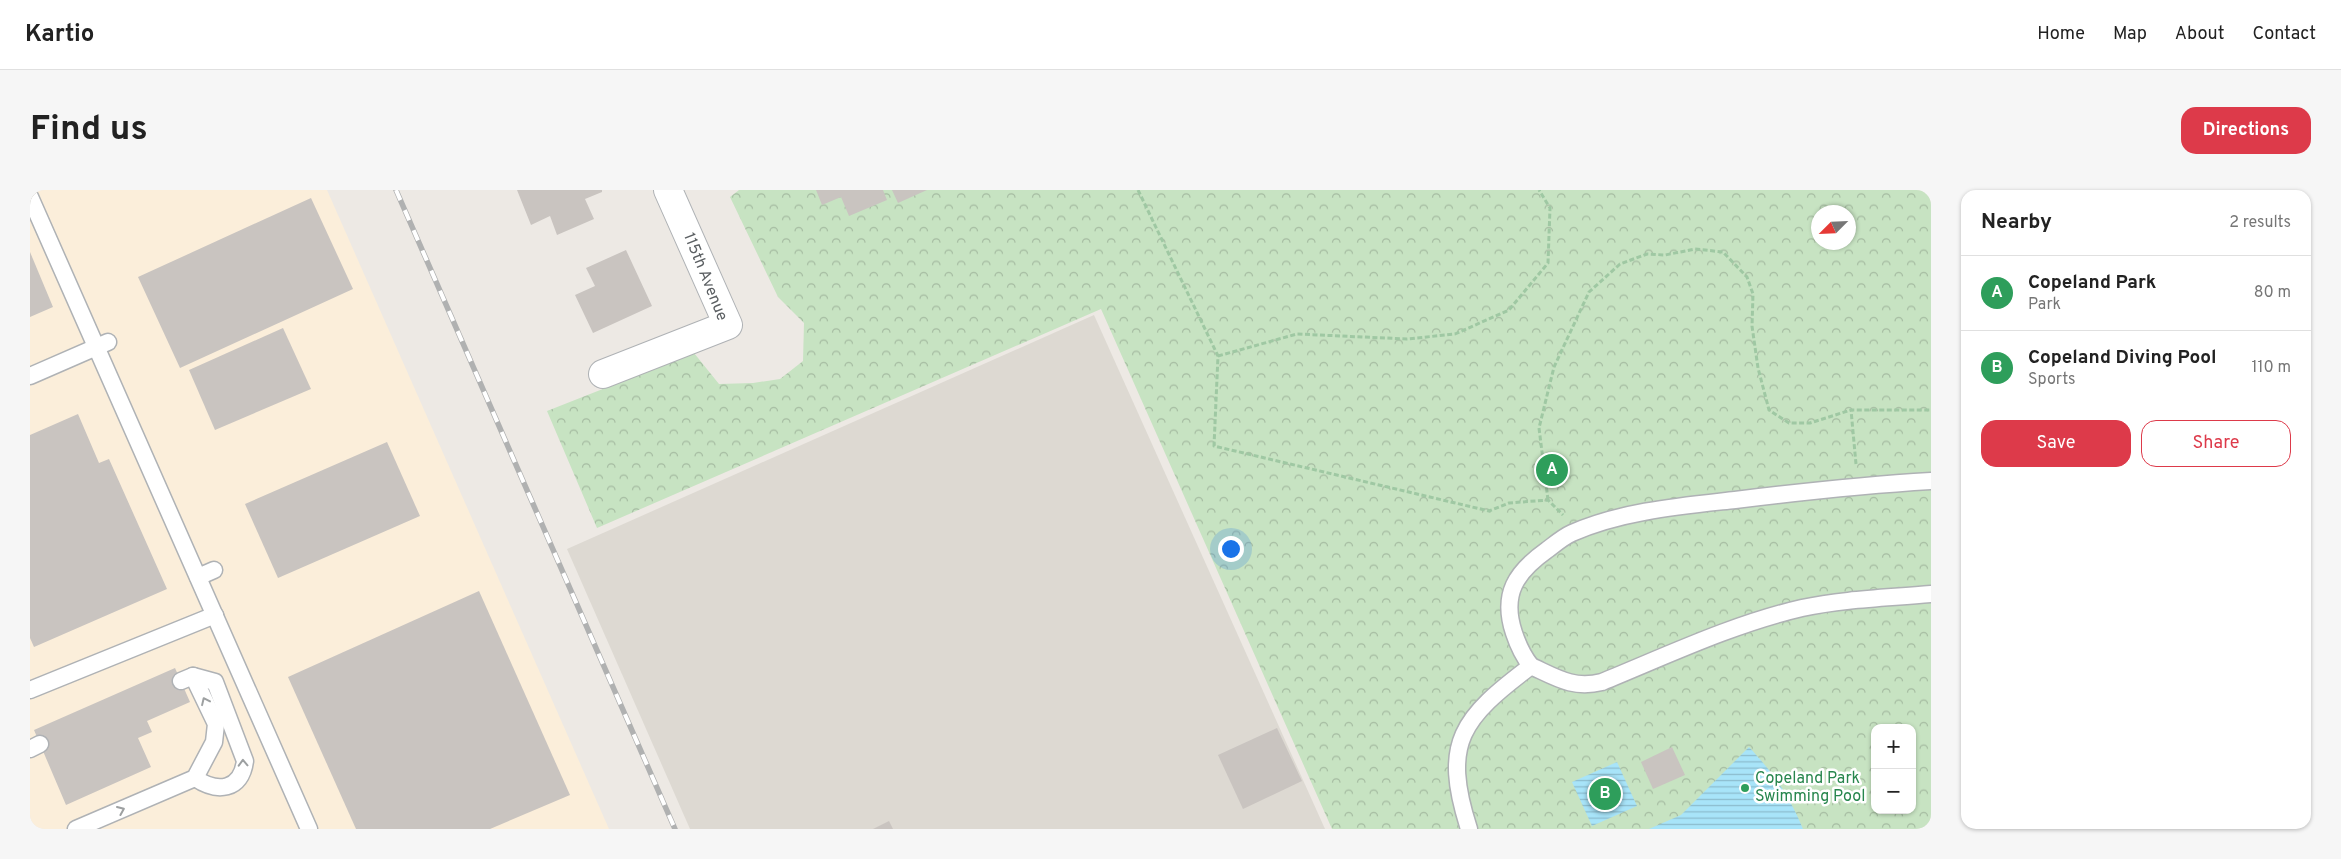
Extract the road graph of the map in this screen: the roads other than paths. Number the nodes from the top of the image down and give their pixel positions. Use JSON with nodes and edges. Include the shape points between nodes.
{"nodes":[{"id":1,"x":668,"y":190,"type":"edge"},
{"id":2,"x":30,"y":197,"type":"edge"},
{"id":3,"x":102,"y":344,"type":"junction"},
{"id":4,"x":603,"y":374,"type":"dead end"},
{"id":5,"x":30,"y":376,"type":"edge"},
{"id":6,"x":1931,"y":481,"type":"edge"},
{"id":7,"x":214,"y":570,"type":"dead end"},
{"id":8,"x":198,"y":577,"type":"junction"},
{"id":9,"x":1931,"y":594,"type":"edge"},
{"id":10,"x":215,"y":615,"type":"junction"},
{"id":11,"x":1531,"y":666,"type":"junction"},
{"id":12,"x":30,"y":690,"type":"edge"},
{"id":13,"x":195,"y":778,"type":"junction"},
{"id":14,"x":76,"y":829,"type":"edge"},
{"id":15,"x":309,"y":829,"type":"edge"},
{"id":16,"x":1469,"y":829,"type":"edge"}],
"edges":[{"from":1,"to":4,"type":"street","name":"115th Avenue","via":[[728,325]]},
{"from":2,"to":3,"type":"lane"},
{"from":3,"to":5,"type":"lane"},
{"from":3,"to":8,"type":"lane","via":[[162,480]]},
{"from":6,"to":11,"type":"lane","via":[[1859,485],[1671,508],[1603,522],[1571,533],[1523,570],[1514,582],[1509,598],[1509,612],[1518,645]]},
{"from":7,"to":8,"type":"lane"},
{"from":8,"to":10,"type":"lane"},
{"from":9,"to":11,"type":"lane","via":[[1840,601],[1802,608],[1723,632],[1586,686],[1572,684]]},
{"from":10,"to":12,"type":"lane"},
{"from":10,"to":15,"type":"lane","via":[[240,651]]},
{"from":11,"to":16,"type":"lane","via":[[1487,700],[1462,737],[1456,769]]},
{"from":13,"to":13,"type":"lane","via":[[207,786],[218,788],[233,784],[243,774],[245,761],[215,682],[187,678],[216,724],[214,742]]},
{"from":14,"to":13,"type":"lane","one_way":true}]}
